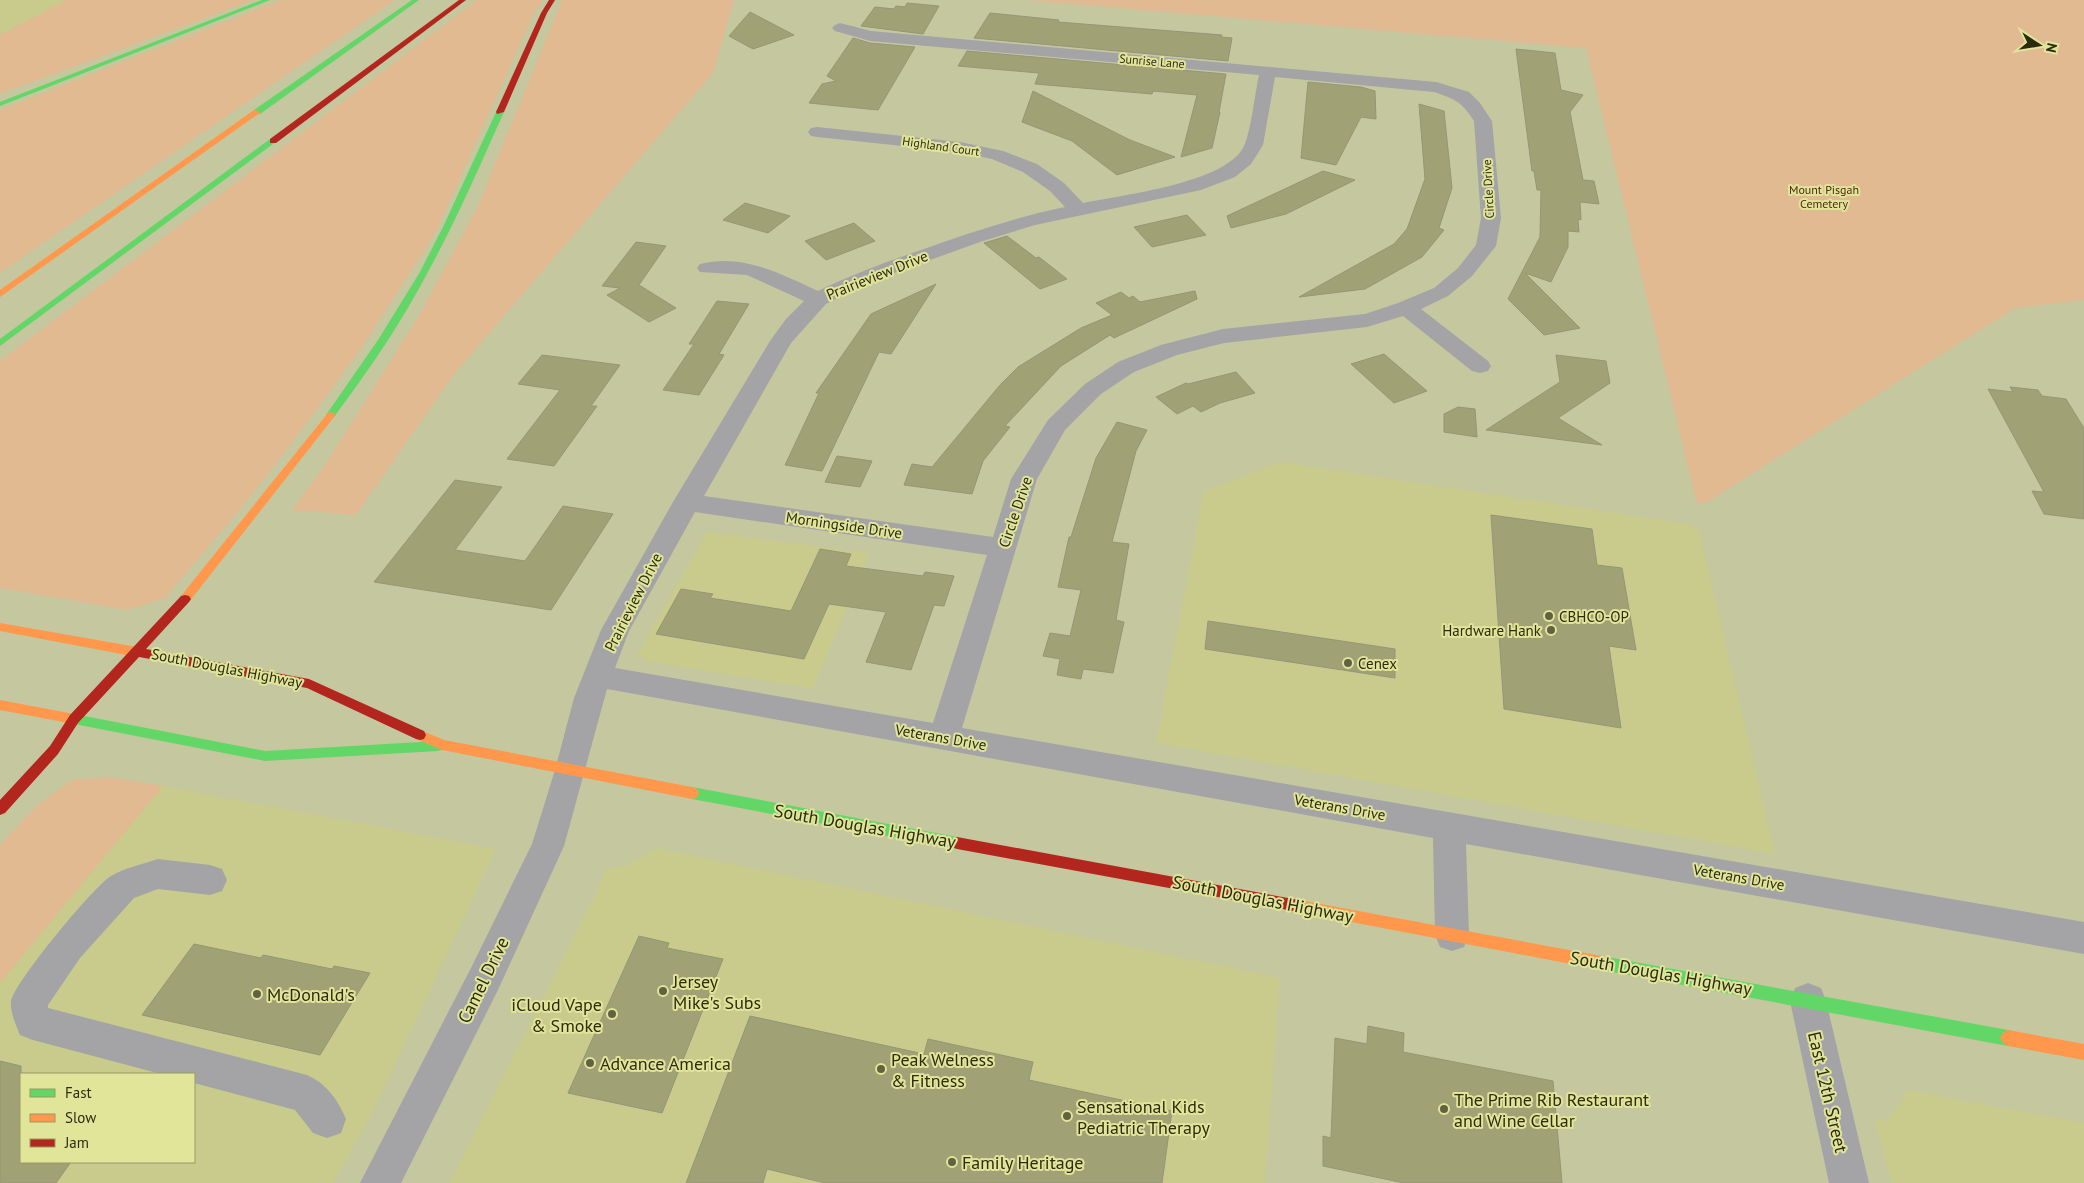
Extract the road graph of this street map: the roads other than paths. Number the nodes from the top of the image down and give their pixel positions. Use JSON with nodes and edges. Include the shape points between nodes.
{"nodes":[{"id":1,"x":266,"y":0,"type":"edge"},
{"id":2,"x":416,"y":0,"type":"edge"},
{"id":3,"x":463,"y":0,"type":"edge"},
{"id":4,"x":552,"y":0,"type":"edge"},
{"id":5,"x":840,"y":28,"type":"dead end"},
{"id":6,"x":1268,"y":71,"type":"junction"},
{"id":7,"x":1463,"y":96,"type":"joint"},
{"id":8,"x":0,"y":104,"type":"edge"},
{"id":9,"x":817,"y":132,"type":"dead end"},
{"id":10,"x":1078,"y":209,"type":"junction"},
{"id":11,"x":707,"y":268,"type":"dead end"},
{"id":12,"x":0,"y":294,"type":"edge"},
{"id":13,"x":818,"y":299,"type":"junction"},
{"id":14,"x":1406,"y":308,"type":"junction"},
{"id":15,"x":0,"y":343,"type":"edge"},
{"id":16,"x":1480,"y":366,"type":"dead end"},
{"id":17,"x":686,"y":502,"type":"junction"},
{"id":18,"x":1002,"y":548,"type":"junction"},
{"id":19,"x":0,"y":628,"type":"edge"},
{"id":20,"x":137,"y":652,"type":"junction"},
{"id":21,"x":597,"y":676,"type":"junction"},
{"id":22,"x":0,"y":705,"type":"edge"},
{"id":23,"x":74,"y":719,"type":"junction"},
{"id":24,"x":944,"y":737,"type":"junction"},
{"id":25,"x":442,"y":746,"type":"junction"},
{"id":26,"x":571,"y":770,"type":"junction"},
{"id":27,"x":0,"y":809,"type":"edge"},
{"id":28,"x":1449,"y":826,"type":"junction"},
{"id":29,"x":210,"y":880,"type":"dead end"},
{"id":30,"x":1452,"y":935,"type":"junction"},
{"id":31,"x":2084,"y":938,"type":"edge"},
{"id":32,"x":1808,"y":1001,"type":"junction"},
{"id":33,"x":2084,"y":1052,"type":"edge"},
{"id":34,"x":327,"y":1119,"type":"dead end"},
{"id":35,"x":380,"y":1183,"type":"edge"},
{"id":36,"x":1849,"y":1183,"type":"edge"}],
"edges":[{"from":1,"to":8,"type":"main road"},
{"from":2,"to":12,"type":"main road"},
{"from":3,"to":15,"type":"main road"},
{"from":4,"to":20,"type":"main road","via":[[456,210],[412,294],[354,384],[292,466],[174,613]]},
{"from":5,"to":6,"type":"street","name":"Sunrise Lane","via":[[870,36]]},
{"from":6,"to":7,"type":"street","name":"Sunrise Lane","via":[[1436,87]]},
{"from":6,"to":10,"type":"street","name":"Prairieview Drive","via":[[1254,145],[1245,160],[1228,173],[1201,184]]},
{"from":7,"to":14,"type":"street","name":"Circle Drive","via":[[1483,121],[1492,218],[1486,246],[1466,272],[1441,292]]},
{"from":9,"to":10,"type":"street","name":"Highland Court","via":[[960,147],[997,155],[1030,168],[1057,187]]},
{"from":10,"to":13,"type":"street","name":"Prairieview Drive","via":[[964,241],[859,279]]},
{"from":11,"to":13,"type":"street","via":[[750,269]]},
{"from":13,"to":17,"type":"street","name":"Prairieview Drive","via":[[781,341]]},
{"from":14,"to":16,"type":"street"},
{"from":14,"to":18,"type":"street","name":"Circle Drive","via":[[1368,320],[1223,336],[1169,350],[1126,367],[1093,389],[1056,426],[1024,479]]},
{"from":17,"to":18,"type":"street","name":"Morningside Drive"},
{"from":17,"to":21,"type":"street","name":"Prairieview Drive","via":[[615,630]]},
{"from":18,"to":24,"type":"street","name":"Circle Drive"},
{"from":19,"to":20,"type":"main road","name":"South Douglas Highway"},
{"from":20,"to":23,"type":"main road"},
{"from":20,"to":25,"type":"main road","name":"South Douglas Highway","via":[[309,684]]},
{"from":21,"to":24,"type":"street","name":"Veterans Drive"},
{"from":21,"to":26,"type":"street","name":"Prairieview Drive","via":[[588,698]]},
{"from":22,"to":23,"type":"main road","name":"South Douglas Highway"},
{"from":23,"to":25,"type":"main road","name":"South Douglas Highway","via":[[265,756]]},
{"from":23,"to":27,"type":"main road","via":[[54,750]]},
{"from":24,"to":28,"type":"street","name":"Veterans Drive"},
{"from":25,"to":26,"type":"main road","name":"South Douglas Highway"},
{"from":26,"to":30,"type":"main road","name":"South Douglas Highway"},
{"from":26,"to":35,"type":"street","name":"Camel Drive","via":[[548,846],[484,980]]},
{"from":28,"to":30,"type":"street"},
{"from":28,"to":31,"type":"street","name":"Veterans Drive"},
{"from":29,"to":34,"type":"street","via":[[158,874],[122,887],[68,946],[29,1001],[33,1022],[307,1094]]},
{"from":30,"to":32,"type":"main road","name":"South Douglas Highway"},
{"from":32,"to":33,"type":"main road","name":"South Douglas Highway"},
{"from":32,"to":36,"type":"street","name":"East 12th Street"}]}
